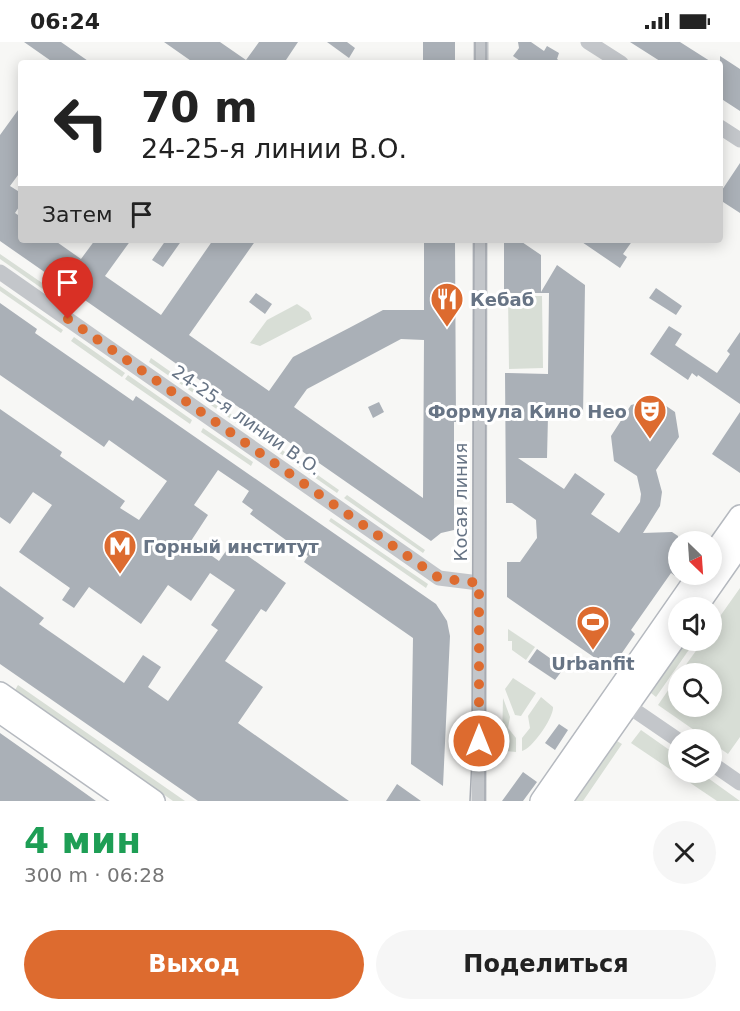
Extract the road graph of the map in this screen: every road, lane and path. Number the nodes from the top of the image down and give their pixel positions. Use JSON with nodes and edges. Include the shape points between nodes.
{"nodes":[{"id":1,"x":481,"y":42,"type":"edge"},
{"id":2,"x":588,"y":42,"type":"edge"},
{"id":3,"x":481,"y":60,"type":"edge"},
{"id":4,"x":616,"y":60,"type":"edge"},
{"id":5,"x":723,"y":130,"type":"edge"},
{"id":6,"x":740,"y":140,"type":"edge"},
{"id":7,"x":480,"y":243,"type":"edge"},
{"id":8,"x":0,"y":272,"type":"edge"},
{"id":9,"x":740,"y":516,"type":"edge"},
{"id":10,"x":722,"y":541,"type":"edge"},
{"id":11,"x":740,"y":545,"type":"edge"},
{"id":12,"x":479,"y":583,"type":"junction"},
{"id":13,"x":692,"y":585,"type":"edge"},
{"id":14,"x":704,"y":597,"type":"edge"},
{"id":15,"x":668,"y":646,"type":"edge"},
{"id":16,"x":0,"y":693,"type":"edge"},
{"id":17,"x":621,"y":701,"type":"junction"},
{"id":18,"x":0,"y":712,"type":"edge"},
{"id":19,"x":668,"y":733,"type":"edge"},
{"id":20,"x":722,"y":771,"type":"edge"},
{"id":21,"x":740,"y":783,"type":"edge"},
{"id":22,"x":128,"y":801,"type":"edge"},
{"id":23,"x":154,"y":801,"type":"edge"},
{"id":24,"x":479,"y":801,"type":"edge"},
{"id":25,"x":541,"y":801,"type":"edge"},
{"id":26,"x":561,"y":801,"type":"edge"}],
"edges":[{"from":1,"to":3,"type":"street"},
{"from":2,"to":4,"type":"street"},
{"from":5,"to":6,"type":"street"},
{"from":7,"to":12,"type":"street","name":"Косая линия"},
{"from":8,"to":12,"type":"street","name":"24-25-я линии В.О.","via":[[439,578]]},
{"from":9,"to":10,"type":"main road"},
{"from":11,"to":14,"type":"main road"},
{"from":12,"to":24,"type":"street","name":"Косая линия"},
{"from":13,"to":17,"type":"main road"},
{"from":15,"to":17,"type":"main road"},
{"from":16,"to":23,"type":"main road"},
{"from":17,"to":19,"type":"street"},
{"from":17,"to":25,"type":"main road"},
{"from":17,"to":26,"type":"main road"},
{"from":18,"to":22,"type":"main road"},
{"from":20,"to":21,"type":"street"}]}
